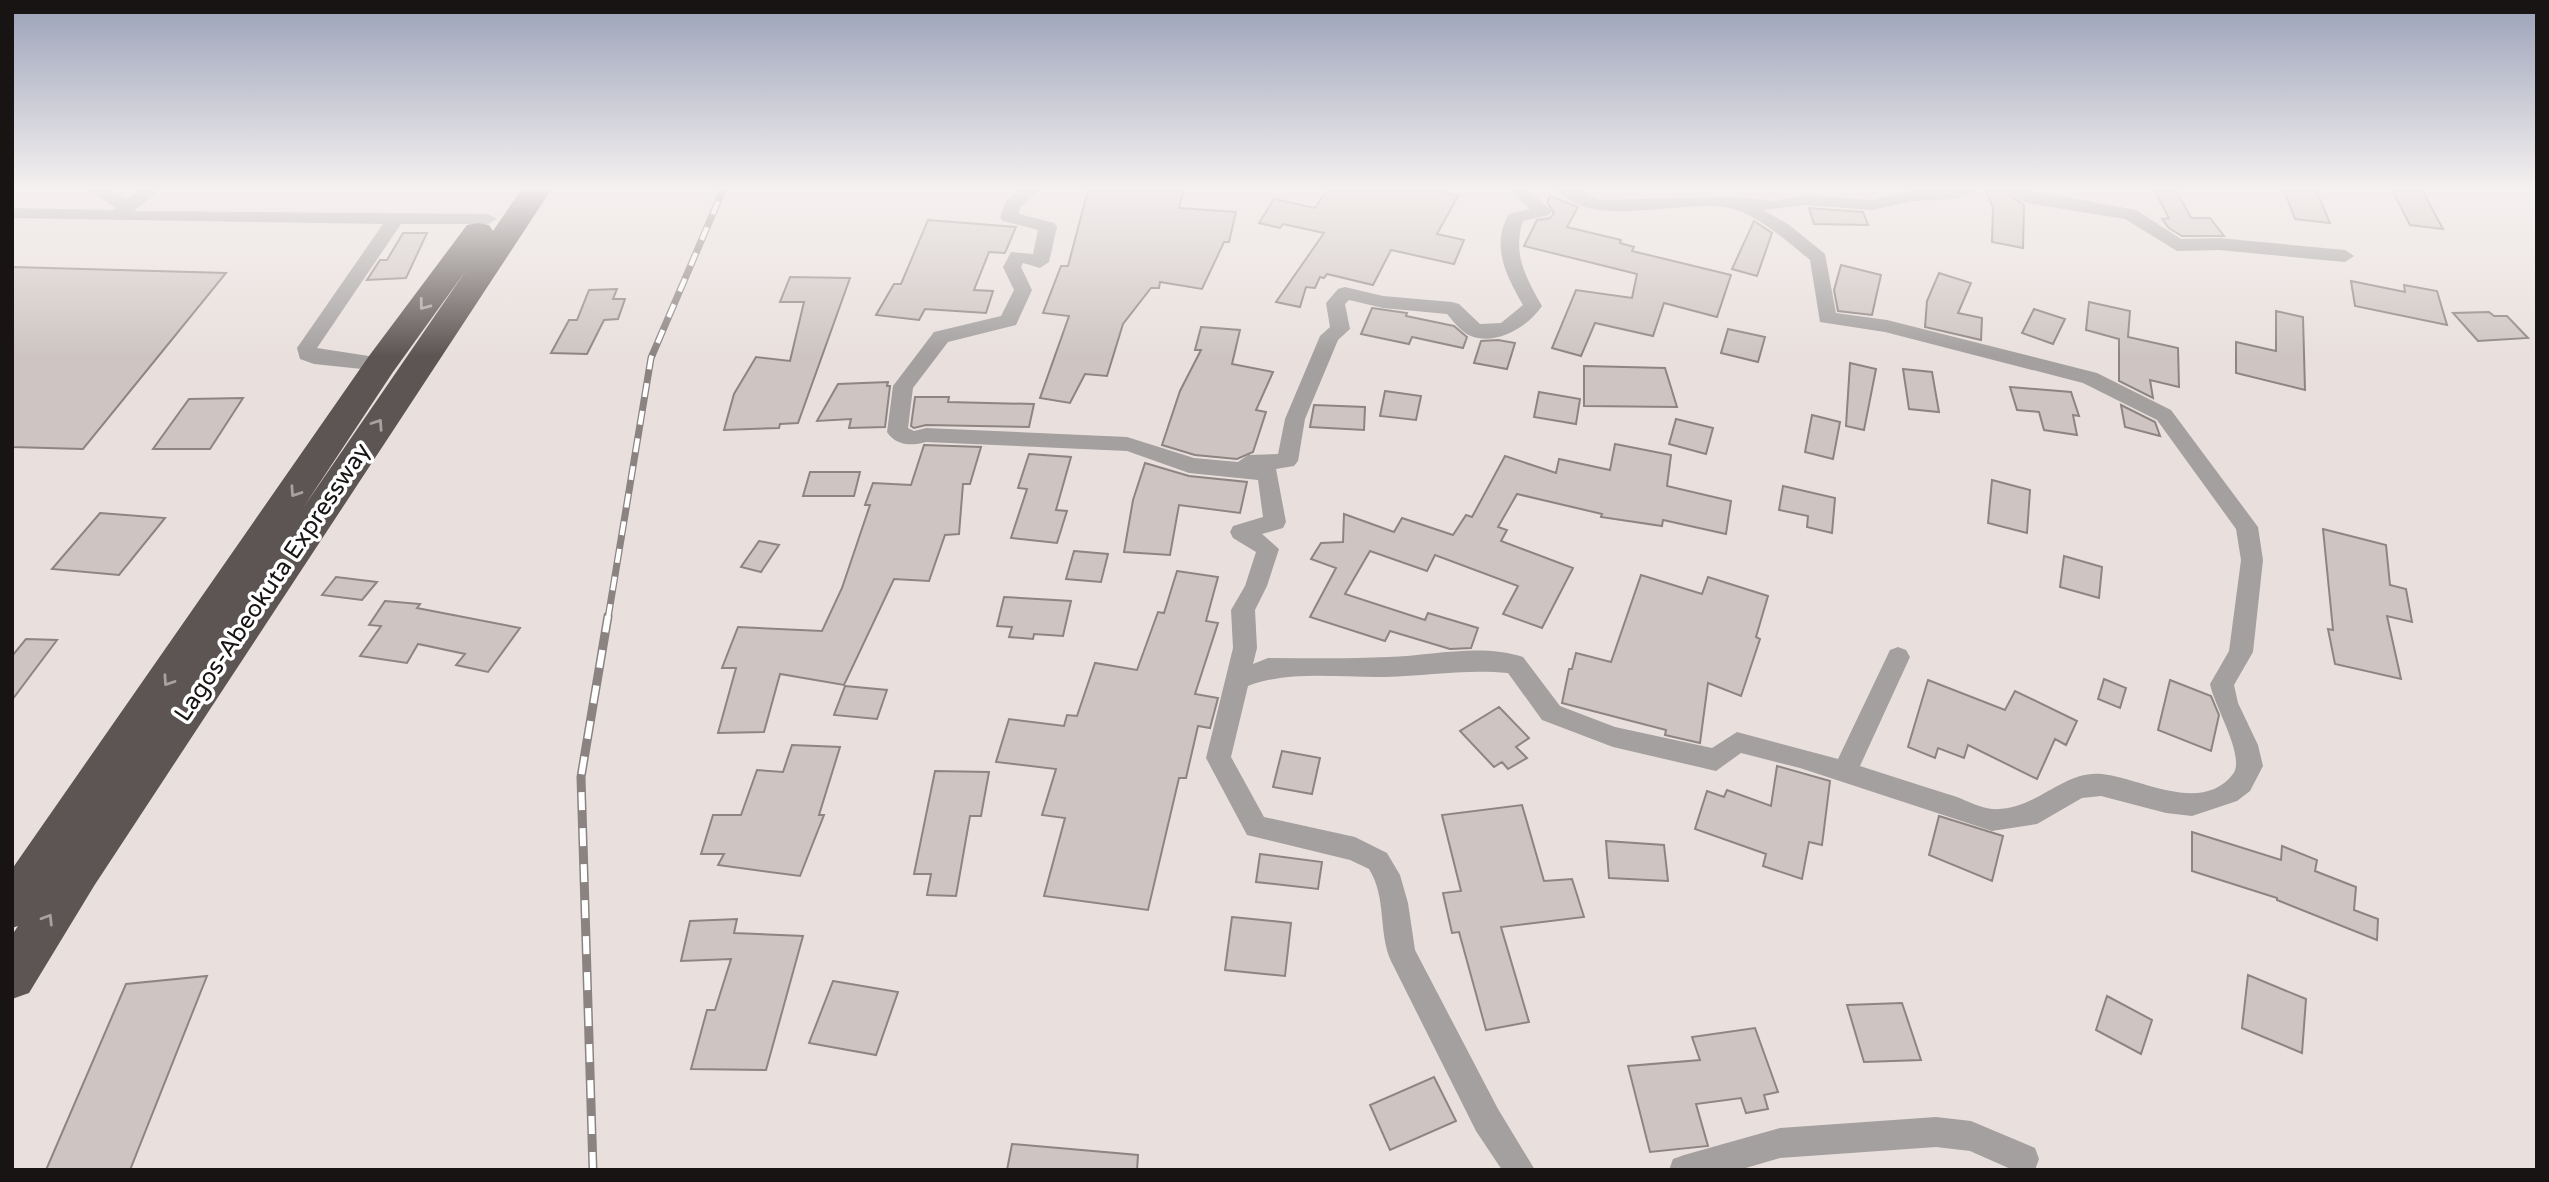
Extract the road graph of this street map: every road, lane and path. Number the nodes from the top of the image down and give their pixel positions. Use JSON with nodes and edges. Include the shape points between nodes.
{"nodes":[{"id":1,"x":377,"y":245,"type":"edge"},
{"id":2,"x":468,"y":245,"type":"edge"},
{"id":3,"x":499,"y":245,"type":"edge"},
{"id":4,"x":1045,"y":245,"type":"edge"},
{"id":5,"x":1509,"y":245,"type":"edge"},
{"id":6,"x":1803,"y":245,"type":"edge"},
{"id":7,"x":2231,"y":245,"type":"edge"},
{"id":8,"x":2345,"y":256,"type":"dead end"},
{"id":9,"x":381,"y":364,"type":"junction"},
{"id":10,"x":1189,"y":465,"type":"junction"},
{"id":11,"x":1898,"y":657,"type":"dead end"},
{"id":12,"x":1235,"y":681,"type":"junction"},
{"id":13,"x":1844,"y":772,"type":"junction"},
{"id":14,"x":12,"y":907,"type":"edge"},
{"id":15,"x":12,"y":977,"type":"edge"},
{"id":16,"x":2024,"y":1159,"type":"dead end"},
{"id":17,"x":1520,"y":1170,"type":"edge"},
{"id":18,"x":1684,"y":1170,"type":"edge"}],
"edges":[{"from":1,"to":9,"type":"street","via":[[307,354]]},
{"from":2,"to":9,"type":"highway","name":"Lagos-Abeokuta Expressway","one_way":true},
{"from":15,"to":3,"type":"highway","name":"Lagos-Abeokuta Expressway","one_way":true},
{"from":4,"to":10,"type":"street","via":[[1040,262],[1017,256],[1012,267],[1023,290],[1009,321],[941,337],[902,386],[897,432],[912,439],[926,435],[1127,444]]},
{"from":5,"to":10,"type":"street","via":[[1509,263],[1533,306],[1520,320],[1505,330],[1475,331],[1452,308],[1383,302],[1345,293],[1335,303],[1340,329],[1330,336],[1295,419],[1287,461]]},
{"from":6,"to":13,"type":"street","via":[[1819,258],[1826,318],[1886,326],[2090,378],[2164,415],[2247,527],[2252,544],[2241,652],[2222,684],[2250,766],[2241,783],[2228,793],[2192,805],[2101,785],[2077,787],[2037,813],[1992,820]]},
{"from":7,"to":8,"type":"street"},
{"from":9,"to":14,"type":"highway","name":"Lagos-Abeokuta Expressway","one_way":true},
{"from":10,"to":12,"type":"street","via":[[1268,473],[1275,522],[1241,532],[1268,549],[1243,610],[1245,648]]},
{"from":11,"to":13,"type":"street"},
{"from":12,"to":13,"type":"street","via":[[1268,668],[1389,667],[1467,660],[1516,664],[1551,713],[1613,737],[1716,760],[1737,742]]},
{"from":12,"to":17,"type":"street","via":[[1218,758],[1256,827],[1355,849],[1378,861],[1395,903],[1401,952],[1487,1120]]},
{"from":16,"to":18,"type":"street","via":[[1971,1136],[1936,1132],[1780,1143]]}]}
